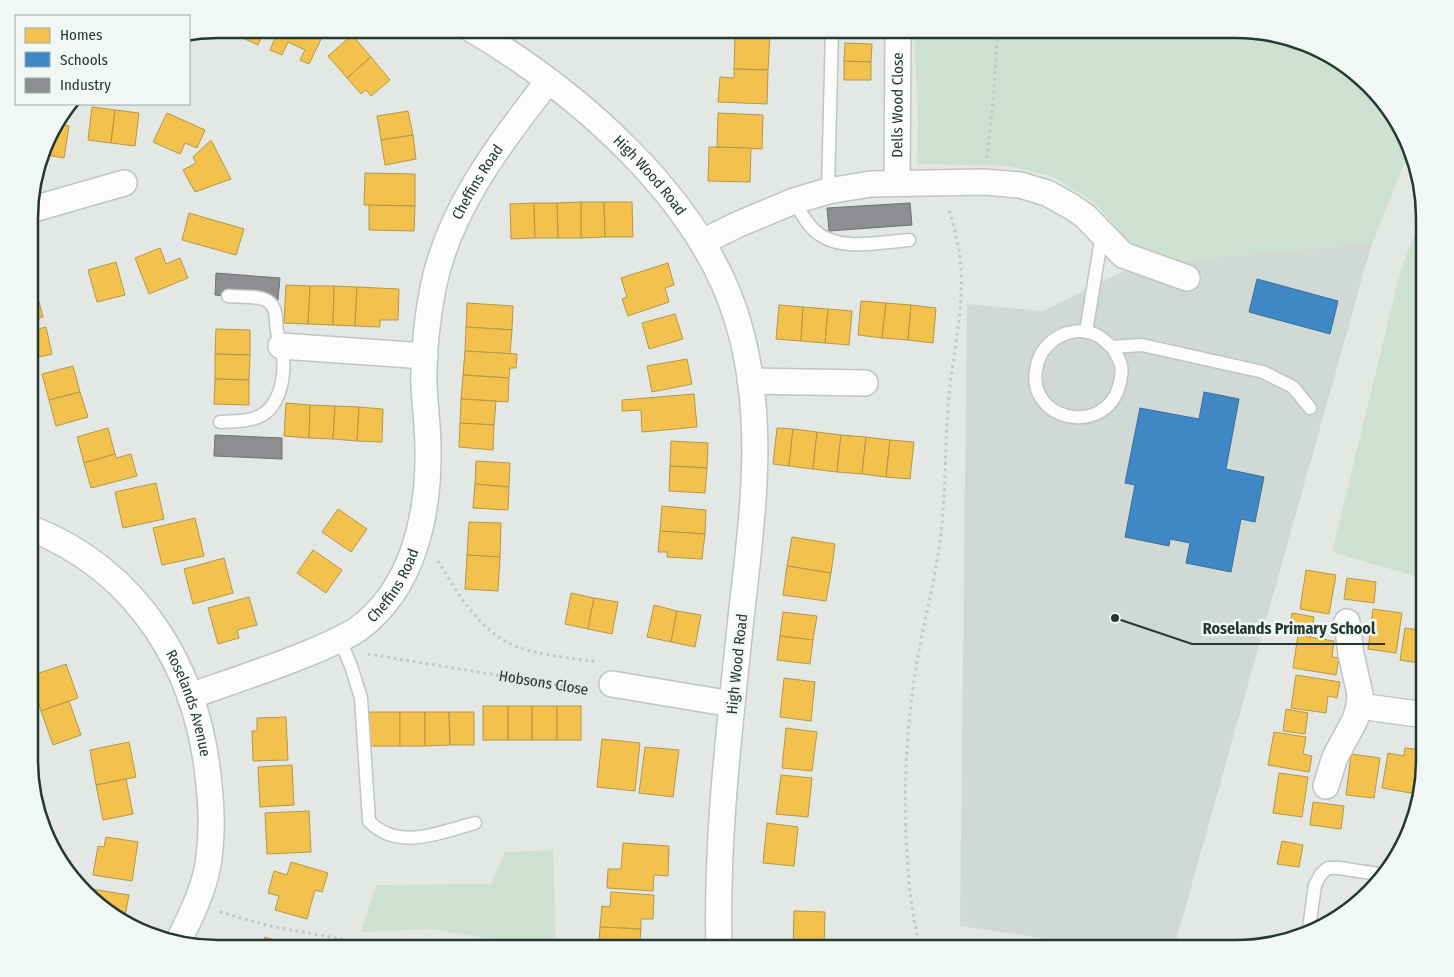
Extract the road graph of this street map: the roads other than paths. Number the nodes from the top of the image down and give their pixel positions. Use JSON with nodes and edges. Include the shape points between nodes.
{"nodes":[{"id":1,"x":487,"y":38,"type":"edge"},
{"id":2,"x":832,"y":38,"type":"edge"},
{"id":3,"x":898,"y":38,"type":"edge"},
{"id":4,"x":548,"y":81,"type":"junction"},
{"id":5,"x":124,"y":183,"type":"dead end"},
{"id":6,"x":897,"y":183,"type":"junction"},
{"id":7,"x":828,"y":191,"type":"junction"},
{"id":8,"x":794,"y":201,"type":"junction"},
{"id":9,"x":38,"y":208,"type":"edge"},
{"id":10,"x":1102,"y":234,"type":"junction"},
{"id":11,"x":909,"y":240,"type":"dead end"},
{"id":12,"x":702,"y":242,"type":"junction"},
{"id":13,"x":1187,"y":278,"type":"dead end"},
{"id":14,"x":228,"y":296,"type":"dead end"},
{"id":15,"x":1086,"y":332,"type":"junction"},
{"id":16,"x":281,"y":346,"type":"junction"},
{"id":17,"x":1112,"y":347,"type":"junction"},
{"id":18,"x":425,"y":356,"type":"junction"},
{"id":19,"x":750,"y":381,"type":"junction"},
{"id":20,"x":865,"y":383,"type":"dead end"},
{"id":21,"x":1310,"y":408,"type":"dead end"},
{"id":22,"x":220,"y":422,"type":"dead end"},
{"id":23,"x":38,"y":531,"type":"edge"},
{"id":24,"x":1347,"y":622,"type":"dead end"},
{"id":25,"x":342,"y":645,"type":"junction"},
{"id":26,"x":612,"y":684,"type":"road end"},
{"id":27,"x":190,"y":696,"type":"junction"},
{"id":28,"x":732,"y":704,"type":"junction"},
{"id":29,"x":1359,"y":706,"type":"junction"},
{"id":30,"x":1416,"y":714,"type":"edge"},
{"id":31,"x":1326,"y":786,"type":"dead end"},
{"id":32,"x":475,"y":823,"type":"dead end"},
{"id":33,"x":1376,"y":873,"type":"edge"},
{"id":34,"x":1310,"y":924,"type":"edge"},
{"id":35,"x":181,"y":935,"type":"edge"},
{"id":36,"x":719,"y":940,"type":"edge"}],
"edges":[{"from":1,"to":4,"type":"street","name":"High Wood Road"},
{"from":2,"to":7,"type":"lane"},
{"from":3,"to":6,"type":"street","name":"Dells Wood Close"},
{"from":4,"to":12,"type":"street","name":"High Wood Road","via":[[591,116],[661,186]]},
{"from":4,"to":18,"type":"street","name":"Cheffins Road","via":[[483,168],[459,212],[447,239],[433,288]]},
{"from":5,"to":9,"type":"street"},
{"from":6,"to":7,"type":"street"},
{"from":6,"to":10,"type":"street","via":[[1020,185],[1047,193],[1072,207]]},
{"from":7,"to":8,"type":"street"},
{"from":8,"to":11,"type":"lane","via":[[812,229],[834,242],[857,244]]},
{"from":8,"to":12,"type":"street"},
{"from":10,"to":13,"type":"street","via":[[1123,255]]},
{"from":10,"to":15,"type":"lane"},
{"from":12,"to":19,"type":"street","name":"High Wood Road","via":[[732,303]]},
{"from":14,"to":16,"type":"lane","via":[[268,301],[275,312]]},
{"from":15,"to":17,"type":"lane","via":[[1100,337]]},
{"from":15,"to":17,"type":"lane","via":[[1072,331],[1057,337],[1038,360],[1034,375],[1036,391],[1044,404],[1056,412],[1085,418],[1111,403],[1122,375],[1121,362]]},
{"from":16,"to":18,"type":"street"},
{"from":16,"to":22,"type":"lane","via":[[283,376],[270,408],[254,419]]},
{"from":17,"to":21,"type":"lane","via":[[1142,345],[1264,372],[1293,387]]},
{"from":18,"to":25,"type":"street","name":"Cheffins Road","via":[[428,472],[420,529],[396,589]]},
{"from":19,"to":20,"type":"street"},
{"from":19,"to":28,"type":"street","name":"High Wood Road","via":[[755,442],[754,504]]},
{"from":23,"to":27,"type":"street","name":"Roselands Avenue","via":[[83,554],[123,589],[163,637]]},
{"from":24,"to":29,"type":"street","via":[[1360,694]]},
{"from":25,"to":27,"type":"street","name":"Cheffins Road"},
{"from":25,"to":32,"type":"lane","via":[[361,698],[369,821],[382,833],[405,838],[431,835]]},
{"from":26,"to":28,"type":"street"},
{"from":27,"to":35,"type":"street","name":"Roselands Avenue","via":[[204,746],[211,816],[208,865]]},
{"from":28,"to":36,"type":"street","name":"High Wood Road","via":[[720,836]]},
{"from":29,"to":30,"type":"street"},
{"from":29,"to":31,"type":"street"},
{"from":33,"to":34,"type":"lane","via":[[1328,868],[1315,885]]}]}
